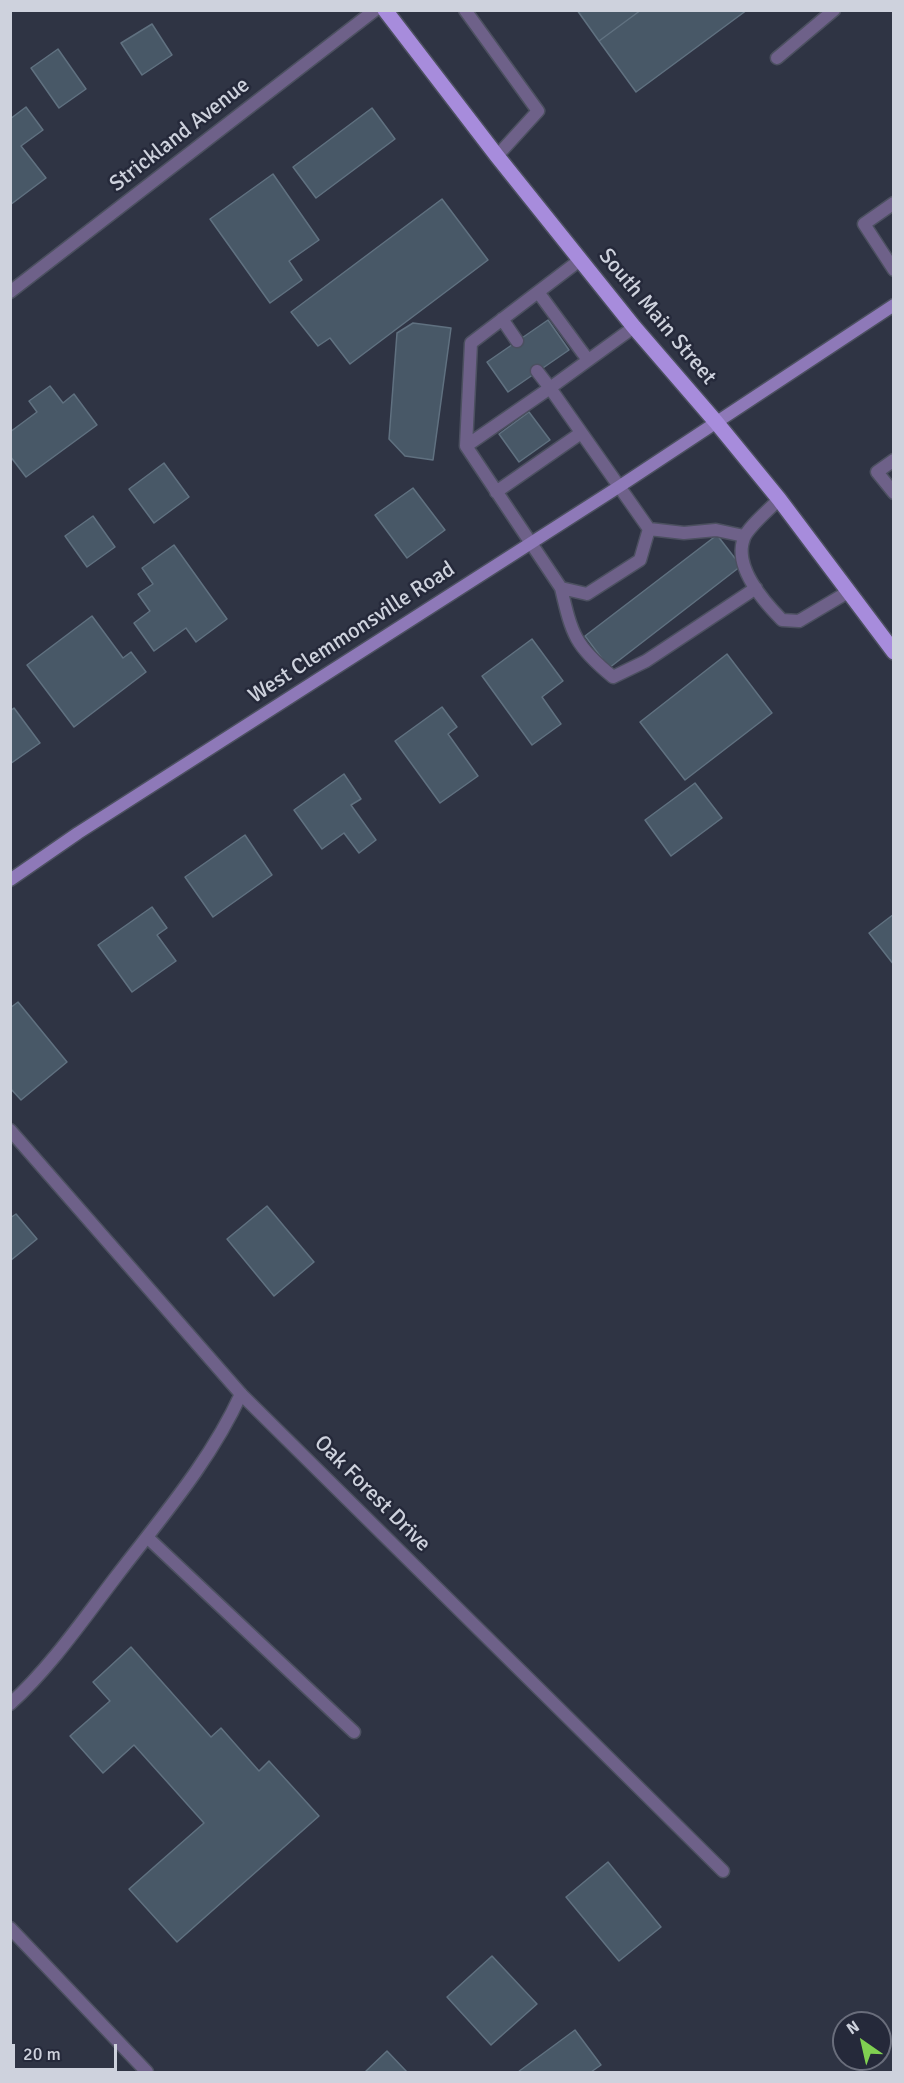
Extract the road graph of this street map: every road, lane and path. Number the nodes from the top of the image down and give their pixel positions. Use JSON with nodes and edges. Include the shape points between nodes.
{"nodes":[{"id":1,"x":375,"y":10,"type":"edge"},
{"id":2,"x":385,"y":10,"type":"edge"},
{"id":3,"x":465,"y":10,"type":"edge"},
{"id":4,"x":834,"y":10,"type":"edge"},
{"id":5,"x":777,"y":58,"type":"dead end"},
{"id":6,"x":497,"y":156,"type":"junction"},
{"id":7,"x":894,"y":203,"type":"edge"},
{"id":8,"x":580,"y":260,"type":"junction"},
{"id":9,"x":894,"y":270,"type":"edge"},
{"id":10,"x":10,"y":292,"type":"edge"},
{"id":11,"x":537,"y":292,"type":"junction"},
{"id":12,"x":894,"y":306,"type":"edge"},
{"id":13,"x":502,"y":320,"type":"junction"},
{"id":14,"x":634,"y":327,"type":"junction"},
{"id":15,"x":516,"y":341,"type":"dead end"},
{"id":16,"x":588,"y":360,"type":"junction"},
{"id":17,"x":537,"y":371,"type":"dead end"},
{"id":18,"x":550,"y":388,"type":"junction"},
{"id":19,"x":716,"y":422,"type":"junction"},
{"id":20,"x":581,"y":434,"type":"junction"},
{"id":21,"x":466,"y":446,"type":"junction"},
{"id":22,"x":894,"y":460,"type":"edge"},
{"id":23,"x":620,"y":486,"type":"junction"},
{"id":24,"x":496,"y":492,"type":"junction"},
{"id":25,"x":894,"y":493,"type":"edge"},
{"id":26,"x":778,"y":499,"type":"junction"},
{"id":27,"x":649,"y":529,"type":"junction"},
{"id":28,"x":744,"y":536,"type":"junction"},
{"id":29,"x":530,"y":543,"type":"junction"},
{"id":30,"x":561,"y":588,"type":"junction"},
{"id":31,"x":756,"y":588,"type":"junction"},
{"id":32,"x":848,"y":592,"type":"junction"},
{"id":33,"x":894,"y":652,"type":"edge"},
{"id":34,"x":10,"y":880,"type":"edge"},
{"id":35,"x":10,"y":1130,"type":"edge"},
{"id":36,"x":241,"y":1394,"type":"junction"},
{"id":37,"x":147,"y":1537,"type":"junction"},
{"id":38,"x":10,"y":1704,"type":"edge"},
{"id":39,"x":354,"y":1732,"type":"dead end"},
{"id":40,"x":723,"y":1871,"type":"dead end"},
{"id":41,"x":10,"y":1928,"type":"edge"},
{"id":42,"x":147,"y":2073,"type":"edge"}],
"edges":[{"from":1,"to":10,"type":"street","name":"Strickland Avenue"},
{"from":2,"to":6,"type":"main road","name":"South Main Street"},
{"from":3,"to":6,"type":"street","via":[[538,111]]},
{"from":4,"to":5,"type":"street"},
{"from":6,"to":8,"type":"main road","name":"South Main Street"},
{"from":7,"to":9,"type":"street","via":[[864,224]]},
{"from":8,"to":11,"type":"street"},
{"from":8,"to":14,"type":"main road","name":"South Main Street"},
{"from":11,"to":13,"type":"street"},
{"from":11,"to":16,"type":"street"},
{"from":12,"to":19,"type":"main road","name":"West Clemmonsville Road"},
{"from":13,"to":15,"type":"street"},
{"from":13,"to":21,"type":"street","via":[[471,343]]},
{"from":14,"to":16,"type":"street"},
{"from":14,"to":19,"type":"main road","name":"South Main Street"},
{"from":16,"to":18,"type":"street"},
{"from":17,"to":18,"type":"street"},
{"from":18,"to":20,"type":"street"},
{"from":18,"to":21,"type":"street"},
{"from":19,"to":23,"type":"main road","name":"West Clemmonsville Road"},
{"from":19,"to":26,"type":"main road","name":"South Main Street"},
{"from":20,"to":23,"type":"street"},
{"from":20,"to":24,"type":"street"},
{"from":21,"to":24,"type":"street"},
{"from":22,"to":25,"type":"street","via":[[877,472]]},
{"from":23,"to":27,"type":"street"},
{"from":23,"to":29,"type":"main road","name":"West Clemmonsville Road"},
{"from":24,"to":29,"type":"street"},
{"from":26,"to":28,"type":"street"},
{"from":26,"to":32,"type":"main road","name":"South Main Street"},
{"from":27,"to":28,"type":"street","via":[[684,533],[716,530]]},
{"from":27,"to":30,"type":"street","via":[[640,560],[587,594]]},
{"from":28,"to":31,"type":"street","via":[[740,556]]},
{"from":29,"to":30,"type":"street"},
{"from":29,"to":34,"type":"main road","name":"West Clemmonsville Road"},
{"from":30,"to":31,"type":"street","via":[[580,646],[613,677],[646,661]]},
{"from":31,"to":32,"type":"street","via":[[782,620],[800,621]]},
{"from":32,"to":33,"type":"main road","name":"South Main Street"},
{"from":35,"to":36,"type":"street","name":"Oak Forest Drive"},
{"from":36,"to":37,"type":"street","via":[[195,1474]]},
{"from":36,"to":40,"type":"street","name":"Oak Forest Drive"},
{"from":37,"to":38,"type":"street","via":[[63,1646]]},
{"from":37,"to":39,"type":"street"},
{"from":41,"to":42,"type":"street"}]}
